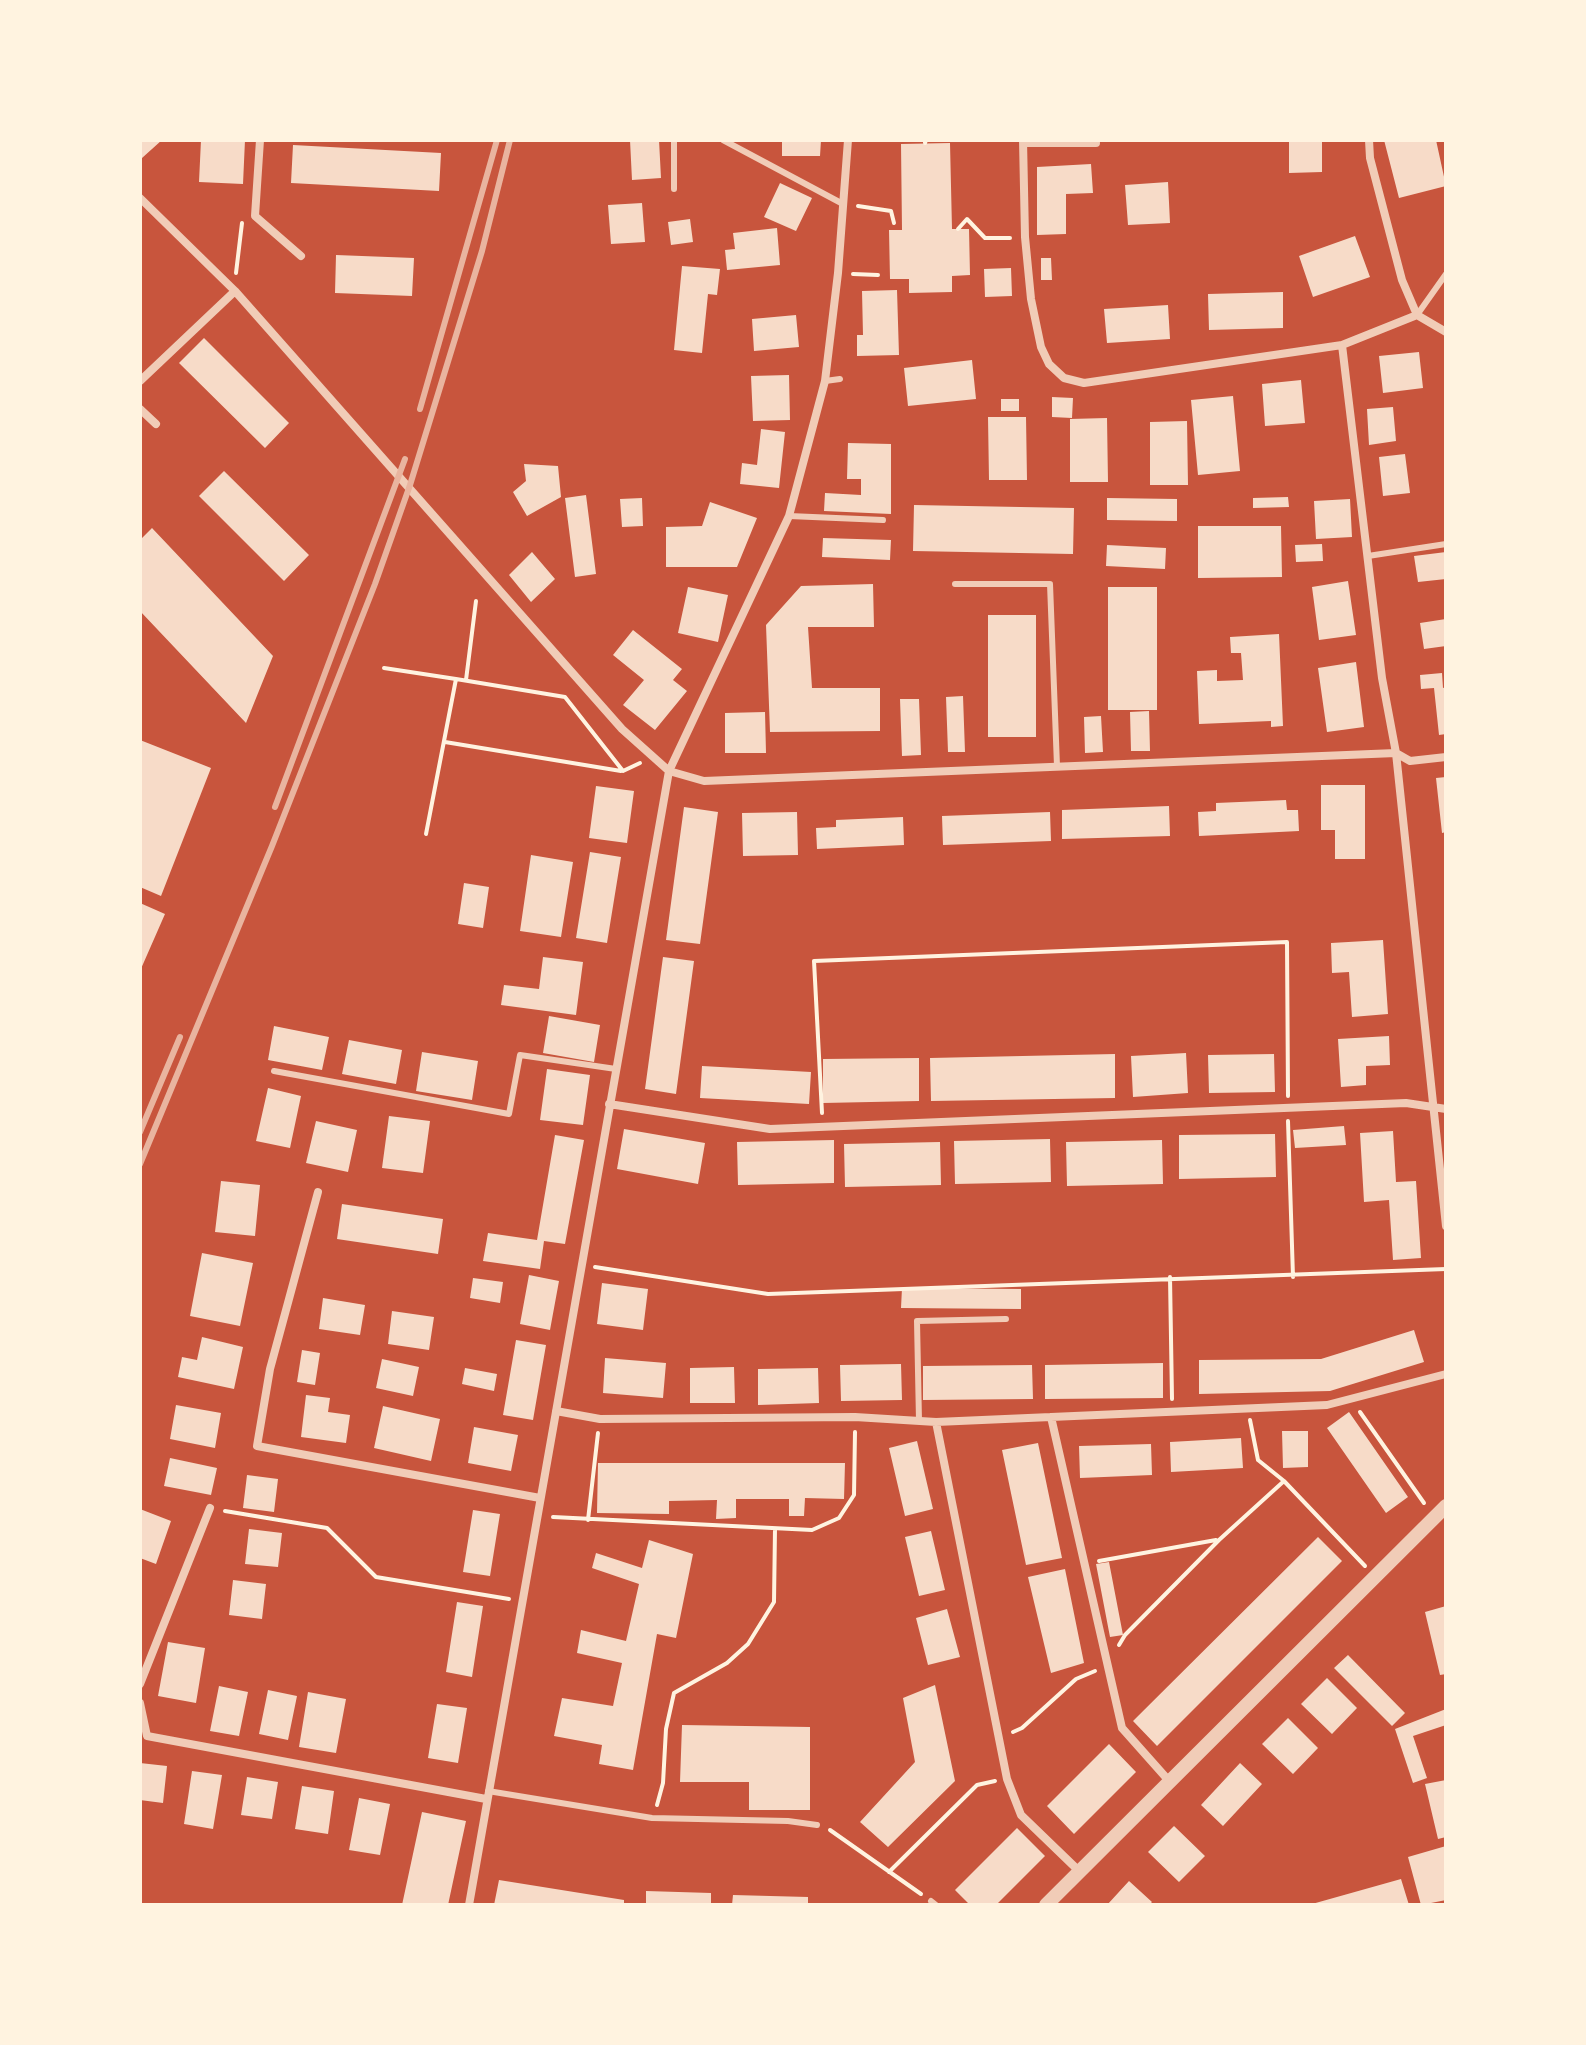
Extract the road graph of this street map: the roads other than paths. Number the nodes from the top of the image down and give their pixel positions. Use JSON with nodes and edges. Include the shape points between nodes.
{"nodes":[{"id":1,"x":260,"y":140,"type":"edge"},
{"id":2,"x":674,"y":140,"type":"edge"},
{"id":3,"x":723,"y":140,"type":"edge"},
{"id":4,"x":848,"y":140,"type":"edge"},
{"id":5,"x":1369,"y":140,"type":"edge"},
{"id":6,"x":1024,"y":141,"type":"edge"},
{"id":7,"x":1098,"y":142,"type":"edge"},
{"id":8,"x":674,"y":189,"type":"dead end"},
{"id":9,"x":140,"y":198,"type":"edge"},
{"id":10,"x":843,"y":204,"type":"junction"},
{"id":11,"x":301,"y":256,"type":"dead end"},
{"id":12,"x":1446,"y":274,"type":"edge"},
{"id":13,"x":235,"y":291,"type":"junction"},
{"id":14,"x":1417,"y":315,"type":"junction"},
{"id":15,"x":1446,"y":332,"type":"edge"},
{"id":16,"x":1342,"y":345,"type":"junction"},
{"id":17,"x":840,"y":379,"type":"dead end"},
{"id":18,"x":140,"y":381,"type":"edge"},
{"id":19,"x":825,"y":381,"type":"junction"},
{"id":20,"x":140,"y":409,"type":"edge"},
{"id":21,"x":156,"y":424,"type":"dead end"},
{"id":22,"x":789,"y":516,"type":"junction"},
{"id":23,"x":883,"y":520,"type":"dead end"},
{"id":24,"x":1446,"y":544,"type":"edge"},
{"id":25,"x":1368,"y":556,"type":"junction"},
{"id":26,"x":955,"y":584,"type":"dead end"},
{"id":27,"x":1396,"y":753,"type":"junction"},
{"id":28,"x":1446,"y":757,"type":"edge"},
{"id":29,"x":1057,"y":766,"type":"junction"},
{"id":30,"x":669,"y":771,"type":"junction"},
{"id":31,"x":616,"y":1069,"type":"junction"},
{"id":32,"x":274,"y":1071,"type":"dead end"},
{"id":33,"x":609,"y":1104,"type":"junction"},
{"id":34,"x":1435,"y":1108,"type":"junction"},
{"id":35,"x":1446,"y":1109,"type":"edge"},
{"id":36,"x":318,"y":1192,"type":"dead end"},
{"id":37,"x":1446,"y":1226,"type":"edge"},
{"id":38,"x":1006,"y":1319,"type":"dead end"},
{"id":39,"x":1446,"y":1374,"type":"edge"},
{"id":40,"x":556,"y":1411,"type":"junction"},
{"id":41,"x":1051,"y":1417,"type":"junction"},
{"id":42,"x":919,"y":1421,"type":"junction"},
{"id":43,"x":936,"y":1422,"type":"junction"},
{"id":44,"x":540,"y":1498,"type":"junction"},
{"id":45,"x":1446,"y":1506,"type":"edge"},
{"id":46,"x":210,"y":1508,"type":"road end"},
{"id":47,"x":140,"y":1684,"type":"edge"},
{"id":48,"x":140,"y":1703,"type":"edge"},
{"id":49,"x":1170,"y":1782,"type":"junction"},
{"id":50,"x":487,"y":1795,"type":"junction"},
{"id":51,"x":817,"y":1825,"type":"road end"},
{"id":52,"x":1079,"y":1871,"type":"junction"},
{"id":53,"x":469,"y":1905,"type":"edge"},
{"id":54,"x":1046,"y":1905,"type":"edge"}],
"edges":[{"from":1,"to":11,"type":"street","via":[[255,216]]},
{"from":2,"to":8,"type":"lane"},
{"from":3,"to":10,"type":"lane"},
{"from":4,"to":10,"type":"street"},
{"from":5,"to":14,"type":"street","via":[[1402,280]]},
{"from":6,"to":7,"type":"street"},
{"from":6,"to":16,"type":"street","via":[[1031,299],[1041,347],[1064,378],[1084,383]]},
{"from":9,"to":13,"type":"street"},
{"from":10,"to":19,"type":"street"},
{"from":12,"to":14,"type":"lane"},
{"from":13,"to":18,"type":"street"},
{"from":13,"to":30,"type":"street","via":[[650,757]]},
{"from":14,"to":15,"type":"street"},
{"from":14,"to":16,"type":"street"},
{"from":16,"to":25,"type":"street"},
{"from":17,"to":19,"type":"lane"},
{"from":19,"to":22,"type":"street"},
{"from":20,"to":21,"type":"street"},
{"from":22,"to":23,"type":"lane"},
{"from":22,"to":30,"type":"street"},
{"from":24,"to":25,"type":"lane"},
{"from":25,"to":27,"type":"street"},
{"from":26,"to":29,"type":"lane","via":[[1050,584]]},
{"from":27,"to":28,"type":"street","via":[[1410,761]]},
{"from":27,"to":29,"type":"street"},
{"from":27,"to":34,"type":"street"},
{"from":29,"to":30,"type":"street","via":[[704,781]]},
{"from":30,"to":31,"type":"street"},
{"from":31,"to":32,"type":"lane","via":[[520,1055],[509,1114]]},
{"from":31,"to":33,"type":"street"},
{"from":33,"to":34,"type":"street","via":[[770,1129],[1406,1103]]},
{"from":33,"to":40,"type":"street"},
{"from":34,"to":35,"type":"street"},
{"from":34,"to":37,"type":"street"},
{"from":36,"to":44,"type":"street","via":[[270,1369],[257,1446]]},
{"from":38,"to":42,"type":"lane","via":[[917,1321]]},
{"from":39,"to":41,"type":"street","via":[[1327,1405]]},
{"from":40,"to":42,"type":"street","via":[[600,1419]]},
{"from":40,"to":44,"type":"street"},
{"from":41,"to":43,"type":"street"},
{"from":41,"to":49,"type":"street","via":[[1122,1728]]},
{"from":42,"to":43,"type":"street"},
{"from":43,"to":52,"type":"street","via":[[1007,1779],[1021,1815]]},
{"from":44,"to":50,"type":"street"},
{"from":45,"to":49,"type":"street"},
{"from":46,"to":47,"type":"street"},
{"from":48,"to":50,"type":"street","via":[[147,1736]]},
{"from":49,"to":52,"type":"street"},
{"from":50,"to":51,"type":"lane","via":[[652,1818]]},
{"from":50,"to":53,"type":"street"},
{"from":52,"to":54,"type":"street"}]}
